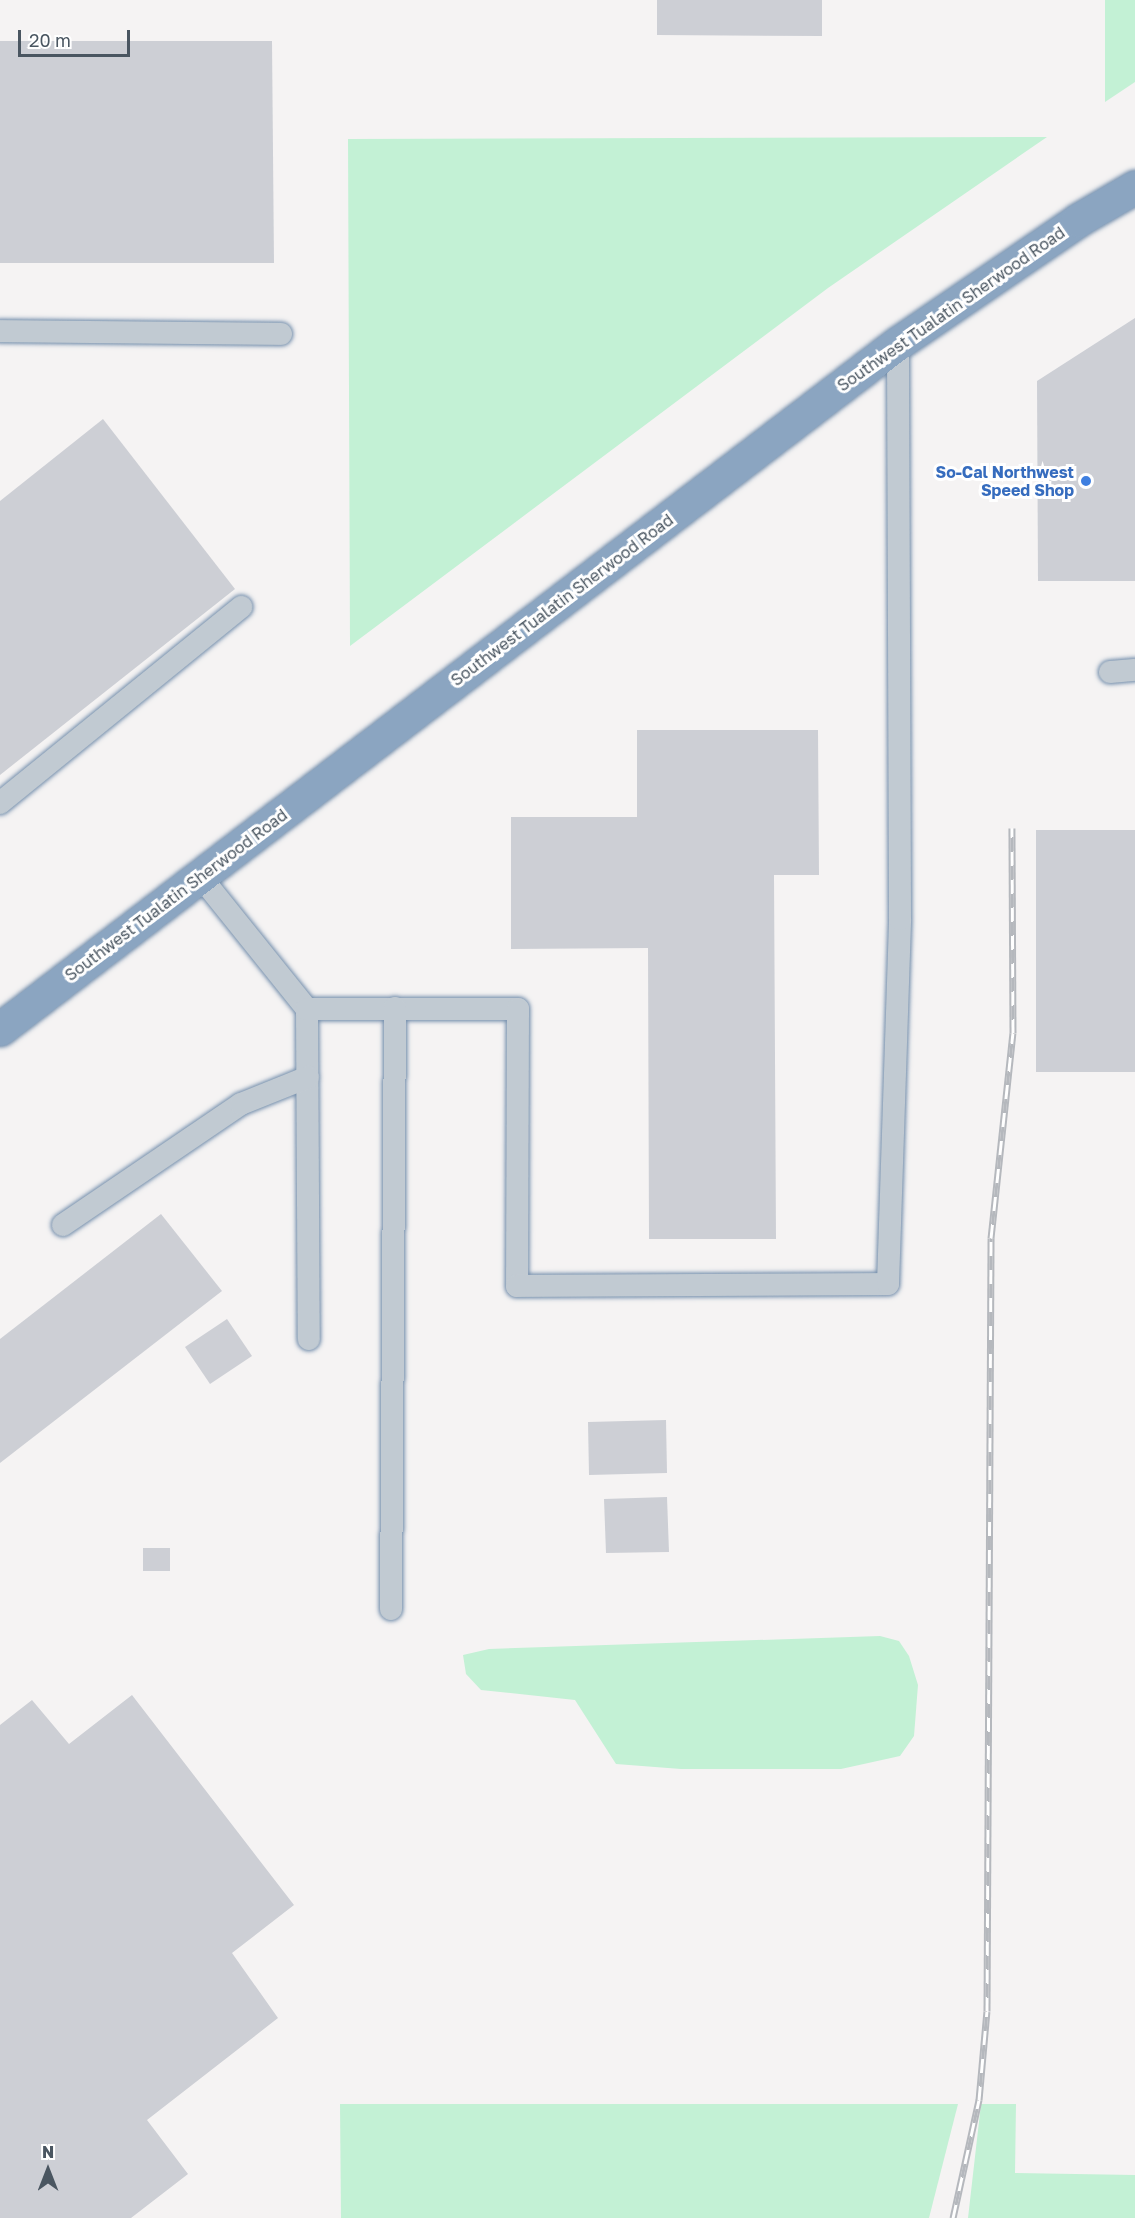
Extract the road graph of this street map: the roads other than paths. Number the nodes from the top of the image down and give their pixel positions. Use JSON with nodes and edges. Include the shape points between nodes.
{"nodes":[{"id":1,"x":1135,"y":187,"type":"edge"},
{"id":2,"x":0,"y":332,"type":"edge"},
{"id":3,"x":280,"y":334,"type":"dead end"},
{"id":4,"x":898,"y":343,"type":"junction"},
{"id":5,"x":241,"y":607,"type":"dead end"},
{"id":6,"x":1135,"y":670,"type":"edge"},
{"id":7,"x":1110,"y":672,"type":"dead end"},
{"id":8,"x":0,"y":803,"type":"edge"},
{"id":9,"x":200,"y":876,"type":"junction"},
{"id":10,"x":394,"y":1008,"type":"junction"},
{"id":11,"x":307,"y":1009,"type":"junction"},
{"id":12,"x":0,"y":1029,"type":"edge"},
{"id":13,"x":308,"y":1077,"type":"junction"},
{"id":14,"x":63,"y":1226,"type":"dead end"},
{"id":15,"x":309,"y":1339,"type":"dead end"},
{"id":16,"x":392,"y":1609,"type":"dead end"}],
"edges":[{"from":1,"to":4,"type":"highway","name":"Southwest Tualatin Sherwood Road","via":[[1078,220]]},
{"from":2,"to":3,"type":"lane"},
{"from":4,"to":9,"type":"highway","name":"Southwest Tualatin Sherwood Road"},
{"from":4,"to":10,"type":"lane","via":[[900,919],[888,1284],[517,1286],[518,1009]]},
{"from":5,"to":8,"type":"lane"},
{"from":6,"to":7,"type":"lane"},
{"from":9,"to":11,"type":"lane"},
{"from":9,"to":12,"type":"highway","name":"Southwest Tualatin Sherwood Road"},
{"from":10,"to":11,"type":"lane"},
{"from":10,"to":16,"type":"lane"},
{"from":11,"to":13,"type":"lane"},
{"from":13,"to":14,"type":"lane","via":[[241,1104]]},
{"from":13,"to":15,"type":"lane"}]}
